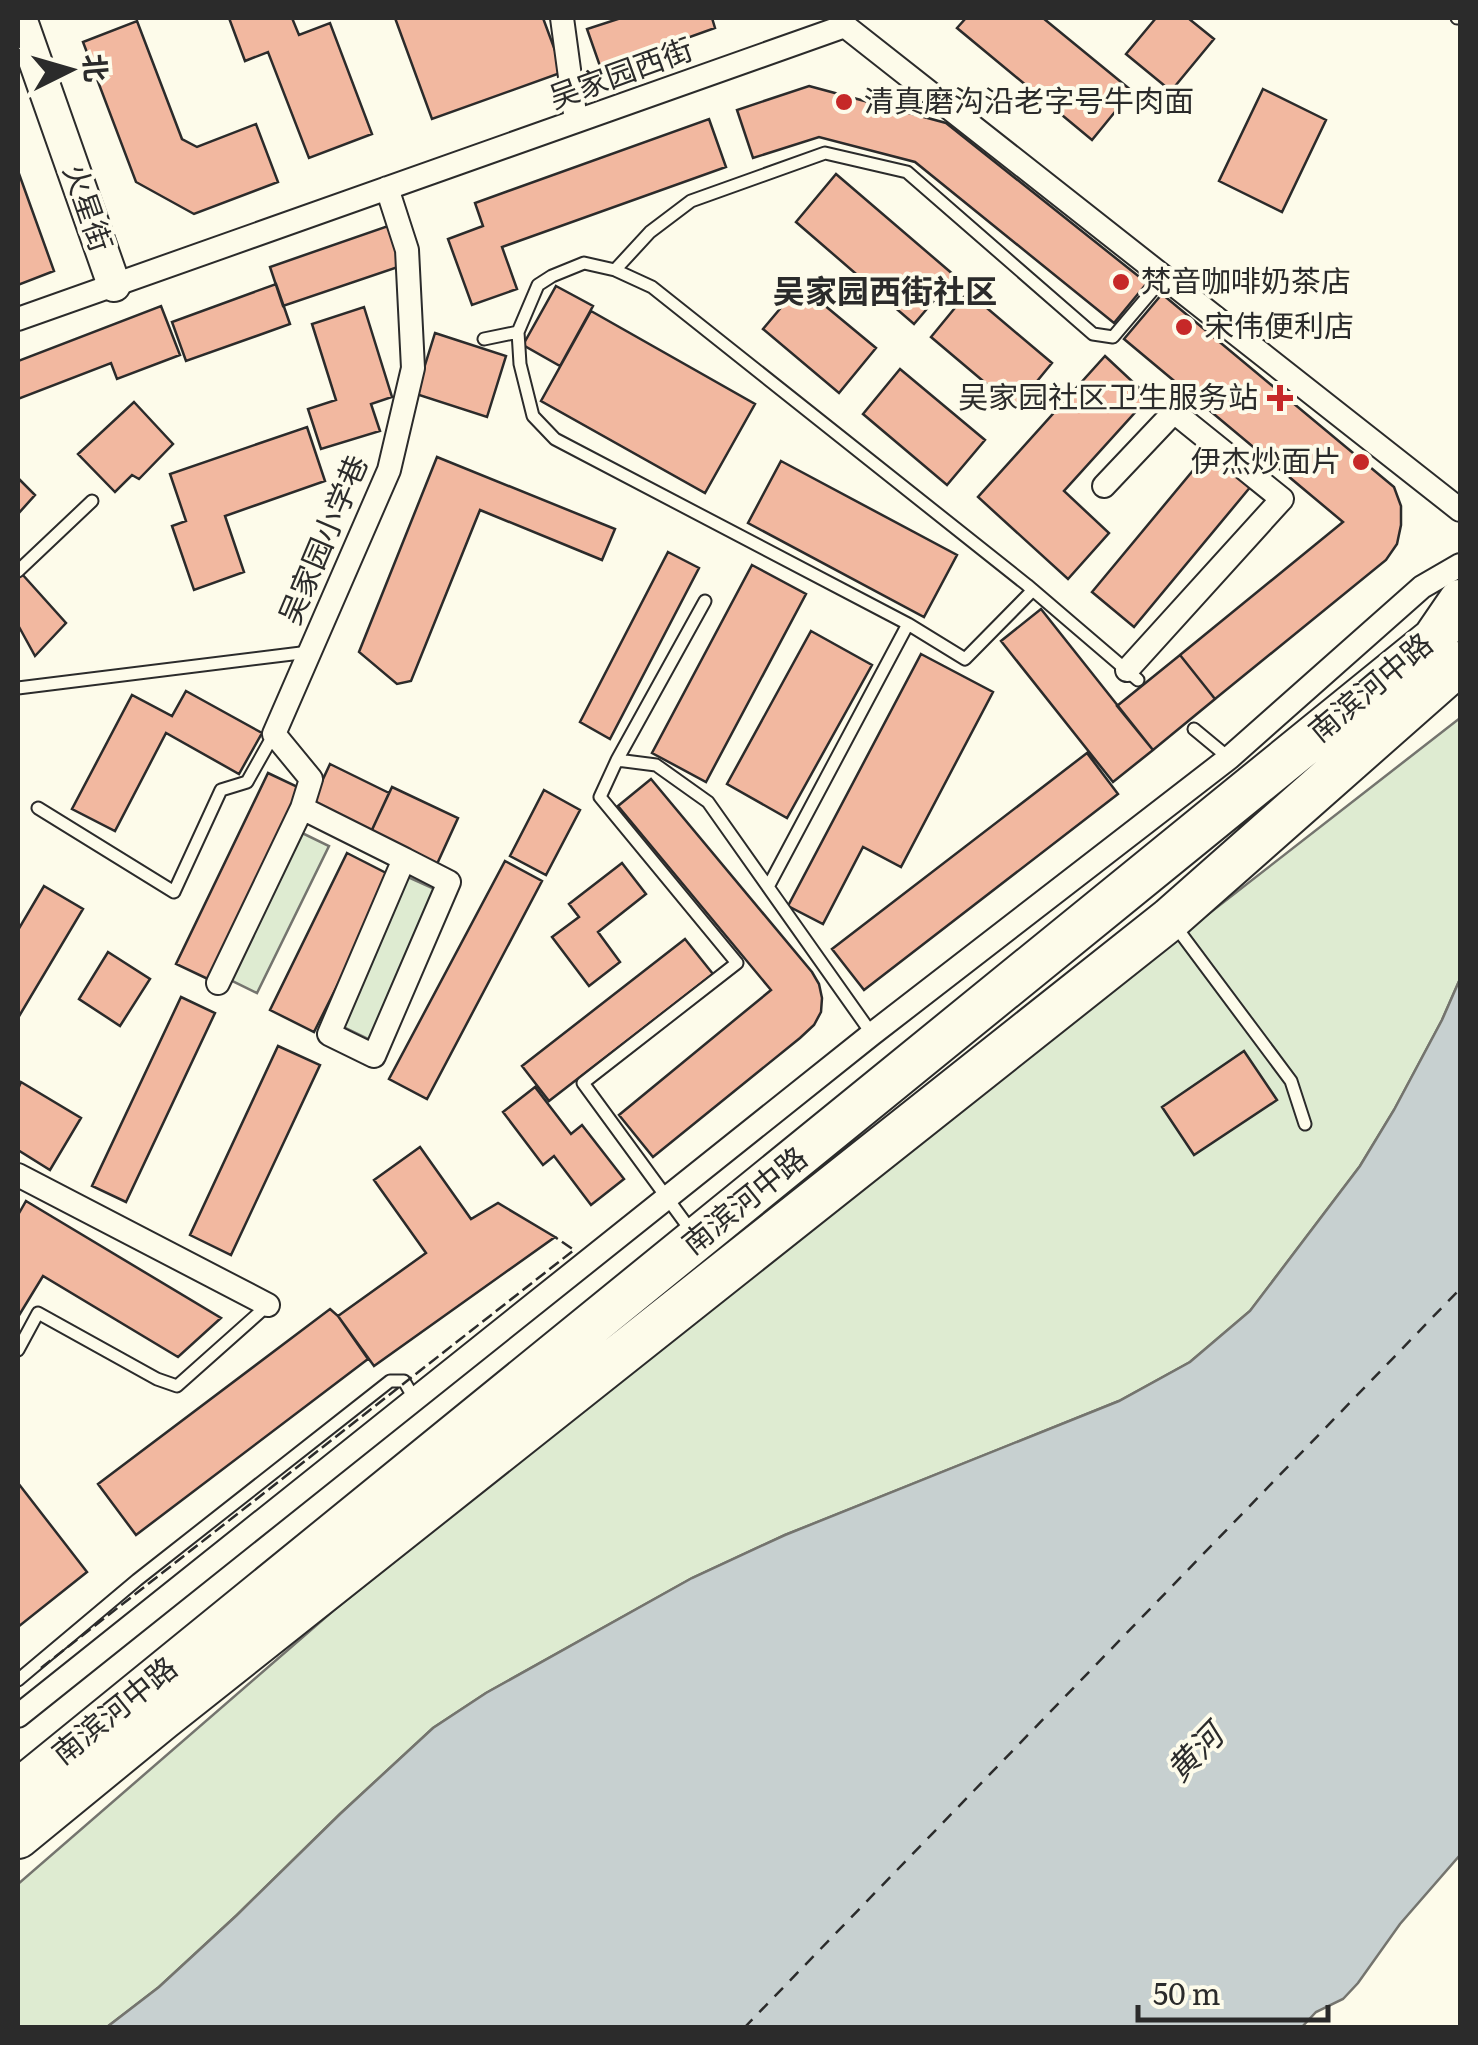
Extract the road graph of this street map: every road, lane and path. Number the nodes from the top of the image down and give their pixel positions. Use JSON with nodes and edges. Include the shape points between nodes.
{"nodes":[{"id":1,"x":20,"y":18,"type":"edge"},
{"id":2,"x":562,"y":18,"type":"edge"},
{"id":3,"x":846,"y":22,"type":"edge"},
{"id":4,"x":576,"y":121,"type":"junction"},
{"id":5,"x":387,"y":188,"type":"junction"},
{"id":6,"x":615,"y":270,"type":"junction"},
{"id":7,"x":1164,"y":277,"type":"junction"},
{"id":8,"x":114,"y":285,"type":"junction"},
{"id":9,"x":18,"y":319,"type":"edge"},
{"id":10,"x":518,"y":332,"type":"junction"},
{"id":11,"x":484,"y":339,"type":"dead end"},
{"id":12,"x":1104,"y":486,"type":"dead end"},
{"id":13,"x":92,"y":502,"type":"dead end"},
{"id":14,"x":1460,"y":510,"type":"edge"},
{"id":15,"x":1460,"y":566,"type":"edge"},
{"id":16,"x":18,"y":570,"type":"edge"},
{"id":17,"x":1034,"y":590,"type":"junction"},
{"id":18,"x":705,"y":600,"type":"dead end"},
{"id":19,"x":1460,"y":601,"type":"edge"},
{"id":20,"x":908,"y":624,"type":"junction"},
{"id":21,"x":309,"y":652,"type":"junction"},
{"id":22,"x":1460,"y":663,"type":"edge"},
{"id":23,"x":1132,"y":675,"type":"joint"},
{"id":24,"x":18,"y":688,"type":"edge"},
{"id":25,"x":1194,"y":728,"type":"dead end"},
{"id":26,"x":274,"y":734,"type":"junction"},
{"id":27,"x":1229,"y":758,"type":"junction"},
{"id":28,"x":618,"y":760,"type":"junction"},
{"id":29,"x":38,"y":808,"type":"dead end"},
{"id":30,"x":302,"y":808,"type":"junction"},
{"id":31,"x":404,"y":859,"type":"junction"},
{"id":32,"x":768,"y":887,"type":"junction"},
{"id":33,"x":1170,"y":919,"type":"junction"},
{"id":34,"x":218,"y":983,"type":"dead end"},
{"id":35,"x":872,"y":1034,"type":"junction"},
{"id":36,"x":1305,"y":1124,"type":"dead end"},
{"id":37,"x":18,"y":1175,"type":"edge"},
{"id":38,"x":667,"y":1199,"type":"junction"},
{"id":39,"x":698,"y":1240,"type":"junction"},
{"id":40,"x":268,"y":1305,"type":"joint"},
{"id":41,"x":18,"y":1350,"type":"edge"},
{"id":42,"x":415,"y":1400,"type":"junction"},
{"id":43,"x":18,"y":1680,"type":"edge"},
{"id":44,"x":18,"y":1716,"type":"edge"},
{"id":45,"x":18,"y":1790,"type":"edge"},
{"id":46,"x":18,"y":1837,"type":"edge"}],
"edges":[{"from":1,"to":8,"type":"street","name":"火星街"},
{"from":2,"to":4,"type":"street"},
{"from":3,"to":4,"type":"street","name":"吴家园西街"},
{"from":3,"to":7,"type":"street","name":"吴家园西街"},
{"from":4,"to":5,"type":"street","name":"吴家园西街"},
{"from":5,"to":8,"type":"street","name":"吴家园西街"},
{"from":5,"to":21,"type":"street","name":"吴家园小学巷","via":[[407,250],[412,368],[389,470]]},
{"from":6,"to":7,"type":"lane","via":[[691,201],[825,152],[907,172],[1093,334],[1114,337]]},
{"from":6,"to":10,"type":"lane","via":[[584,263],[552,276],[538,285]]},
{"from":6,"to":17,"type":"lane","via":[[652,287]]},
{"from":7,"to":14,"type":"street","name":"吴家园西街","via":[[1282,379]]},
{"from":8,"to":9,"type":"street","name":"吴家园西街"},
{"from":10,"to":11,"type":"lane"},
{"from":10,"to":20,"type":"lane","via":[[532,416],[554,439]]},
{"from":12,"to":23,"type":"street","via":[[1174,412],[1228,443],[1282,499]]},
{"from":13,"to":16,"type":"lane"},
{"from":15,"to":27,"type":"street","via":[[1422,587]]},
{"from":17,"to":20,"type":"lane","via":[[965,659]]},
{"from":17,"to":23,"type":"lane"},
{"from":18,"to":28,"type":"lane"},
{"from":19,"to":39,"type":"highway","name":"南滨河中路","via":[[1434,639]]},
{"from":20,"to":32,"type":"lane"},
{"from":21,"to":24,"type":"lane"},
{"from":21,"to":26,"type":"street","name":"吴家园小学巷"},
{"from":22,"to":33,"type":"highway","name":"南滨河中路"},
{"from":25,"to":27,"type":"lane"},
{"from":26,"to":29,"type":"lane","via":[[247,782],[221,790],[174,892]]},
{"from":26,"to":30,"type":"street","via":[[311,779]]},
{"from":27,"to":35,"type":"street"},
{"from":28,"to":32,"type":"lane","via":[[656,766],[708,802]]},
{"from":28,"to":38,"type":"lane","via":[[600,798],[737,964],[583,1083]]},
{"from":30,"to":31,"type":"street"},
{"from":30,"to":34,"type":"street"},
{"from":31,"to":31,"type":"street","via":[[449,882],[374,1056],[329,1034]]},
{"from":32,"to":35,"type":"lane"},
{"from":33,"to":36,"type":"lane","via":[[1291,1080]]},
{"from":33,"to":46,"type":"highway","name":"南滨河中路"},
{"from":35,"to":38,"type":"street"},
{"from":37,"to":40,"type":"street"},
{"from":38,"to":39,"type":"lane"},
{"from":38,"to":42,"type":"street"},
{"from":39,"to":45,"type":"highway","name":"南滨河中路"},
{"from":40,"to":41,"type":"lane","via":[[177,1386],[38,1313]]},
{"from":42,"to":43,"type":"lane","via":[[404,1381],[390,1381]]},
{"from":42,"to":44,"type":"street"}]}
